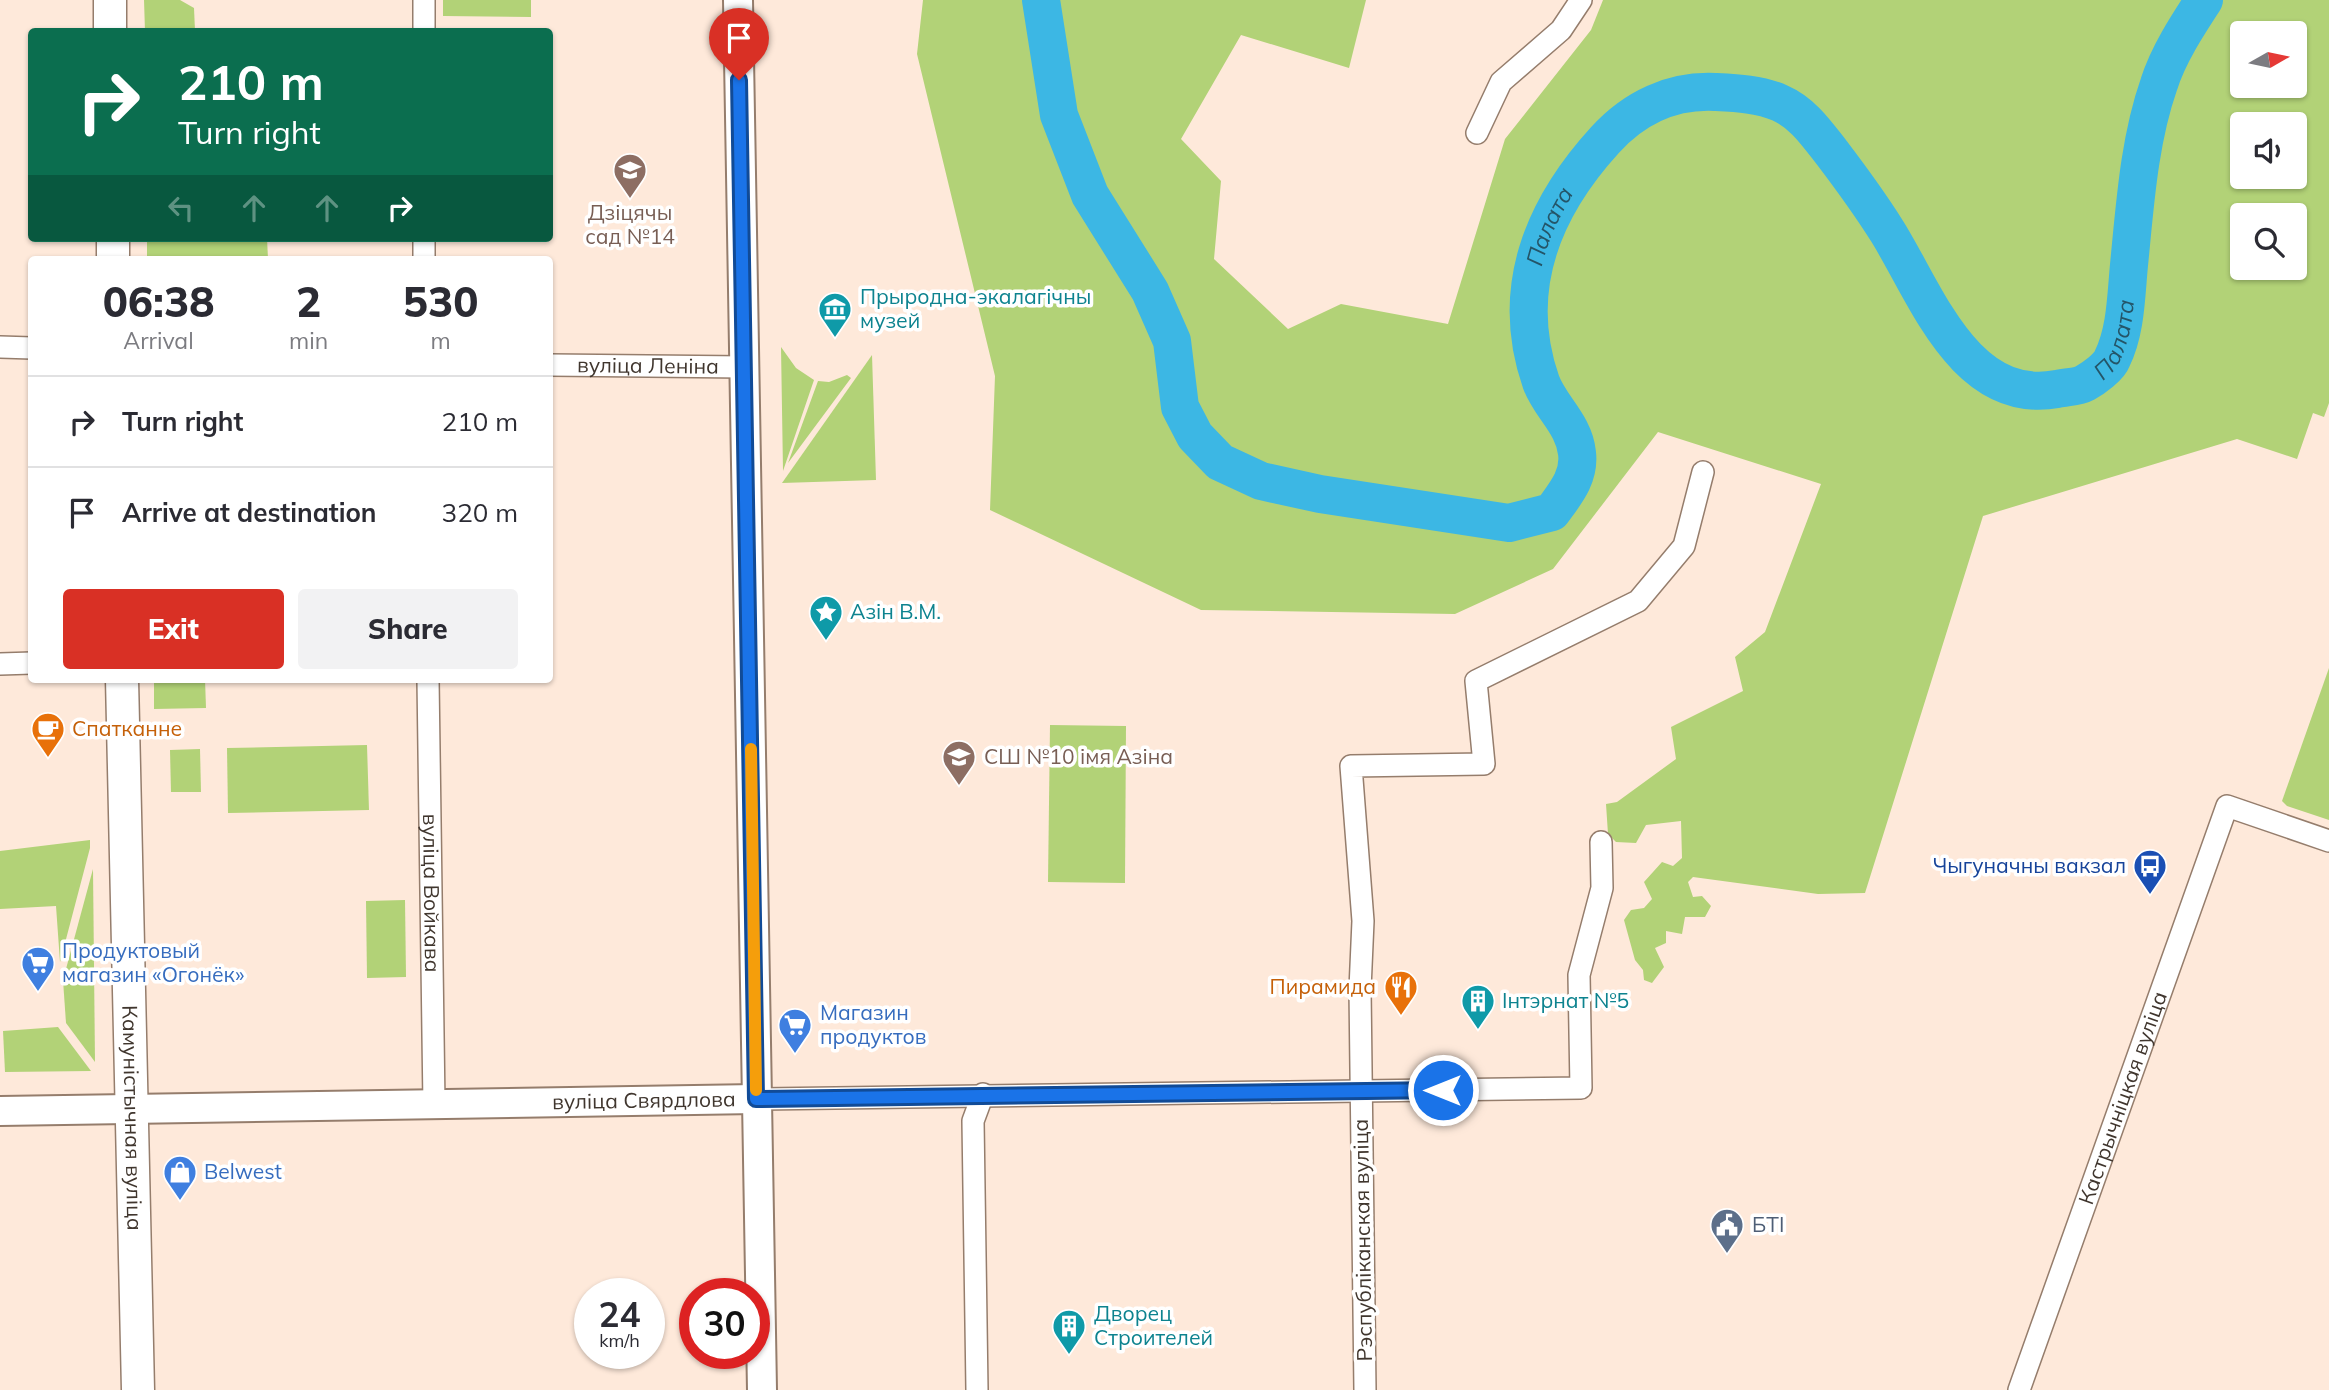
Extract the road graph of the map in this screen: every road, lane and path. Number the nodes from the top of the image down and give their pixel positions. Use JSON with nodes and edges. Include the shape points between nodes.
{"nodes":[{"id":1,"x":110,"y":0,"type":"edge"},
{"id":2,"x":424,"y":0,"type":"edge"},
{"id":3,"x":738,"y":0,"type":"edge"},
{"id":4,"x":1581,"y":0,"type":"edge"},
{"id":5,"x":110,"y":28,"type":"edge"},
{"id":6,"x":424,"y":28,"type":"edge"},
{"id":7,"x":1477,"y":133,"type":"dead end"},
{"id":8,"x":0,"y":348,"type":"edge"},
{"id":9,"x":28,"y":348,"type":"edge"},
{"id":10,"x":553,"y":365,"type":"edge"},
{"id":11,"x":745,"y":367,"type":"junction"},
{"id":12,"x":1703,"y":472,"type":"dead end"},
{"id":13,"x":28,"y":663,"type":"edge"},
{"id":14,"x":0,"y":664,"type":"edge"},
{"id":15,"x":122,"y":683,"type":"edge"},
{"id":16,"x":428,"y":683,"type":"edge"},
{"id":17,"x":2329,"y":841,"type":"edge"},
{"id":18,"x":1601,"y":842,"type":"dead end"},
{"id":19,"x":1361,"y":1091,"type":"junction"},
{"id":20,"x":983,"y":1094,"type":"junction"},
{"id":21,"x":756,"y":1099,"type":"junction"},
{"id":22,"x":434,"y":1104,"type":"junction"},
{"id":23,"x":131,"y":1110,"type":"junction"},
{"id":24,"x":0,"y":1111,"type":"edge"},
{"id":25,"x":138,"y":1390,"type":"edge"},
{"id":26,"x":762,"y":1390,"type":"edge"},
{"id":27,"x":977,"y":1390,"type":"edge"},
{"id":28,"x":1365,"y":1390,"type":"edge"},
{"id":29,"x":2019,"y":1390,"type":"edge"}],
"edges":[{"from":1,"to":5,"type":"main road"},
{"from":2,"to":6,"type":"street"},
{"from":3,"to":11,"type":"street"},
{"from":4,"to":7,"type":"street","via":[[1561,30],[1501,82]]},
{"from":8,"to":9,"type":"street"},
{"from":10,"to":11,"type":"street","name":"вуліца Леніна"},
{"from":11,"to":21,"type":"street"},
{"from":12,"to":19,"type":"street","name":"Рэспубліканская вуліца","via":[[1684,546],[1638,601],[1476,681],[1484,764],[1351,766],[1363,921]]},
{"from":13,"to":14,"type":"street"},
{"from":15,"to":23,"type":"main road","name":"Камуністычная вуліца"},
{"from":16,"to":22,"type":"street","name":"вуліца Войкава"},
{"from":17,"to":29,"type":"street","name":"Кастрычніцкая вуліца","via":[[2227,806]]},
{"from":18,"to":19,"type":"street","name":"вуліца Свярдлова","via":[[1602,888],[1579,975],[1581,1088]]},
{"from":19,"to":20,"type":"street","name":"вуліца Свярдлова"},
{"from":19,"to":28,"type":"street","name":"Рэспубліканская вуліца"},
{"from":20,"to":21,"type":"street","name":"вуліца Свярдлова"},
{"from":20,"to":27,"type":"street","via":[[973,1121]]},
{"from":21,"to":22,"type":"street","name":"вуліца Свярдлова"},
{"from":21,"to":26,"type":"street"},
{"from":22,"to":23,"type":"street","name":"вуліца Свярдлова"},
{"from":23,"to":24,"type":"street","name":"вуліца Свярдлова"},
{"from":23,"to":25,"type":"main road","name":"Камуністычная вуліца"}]}
